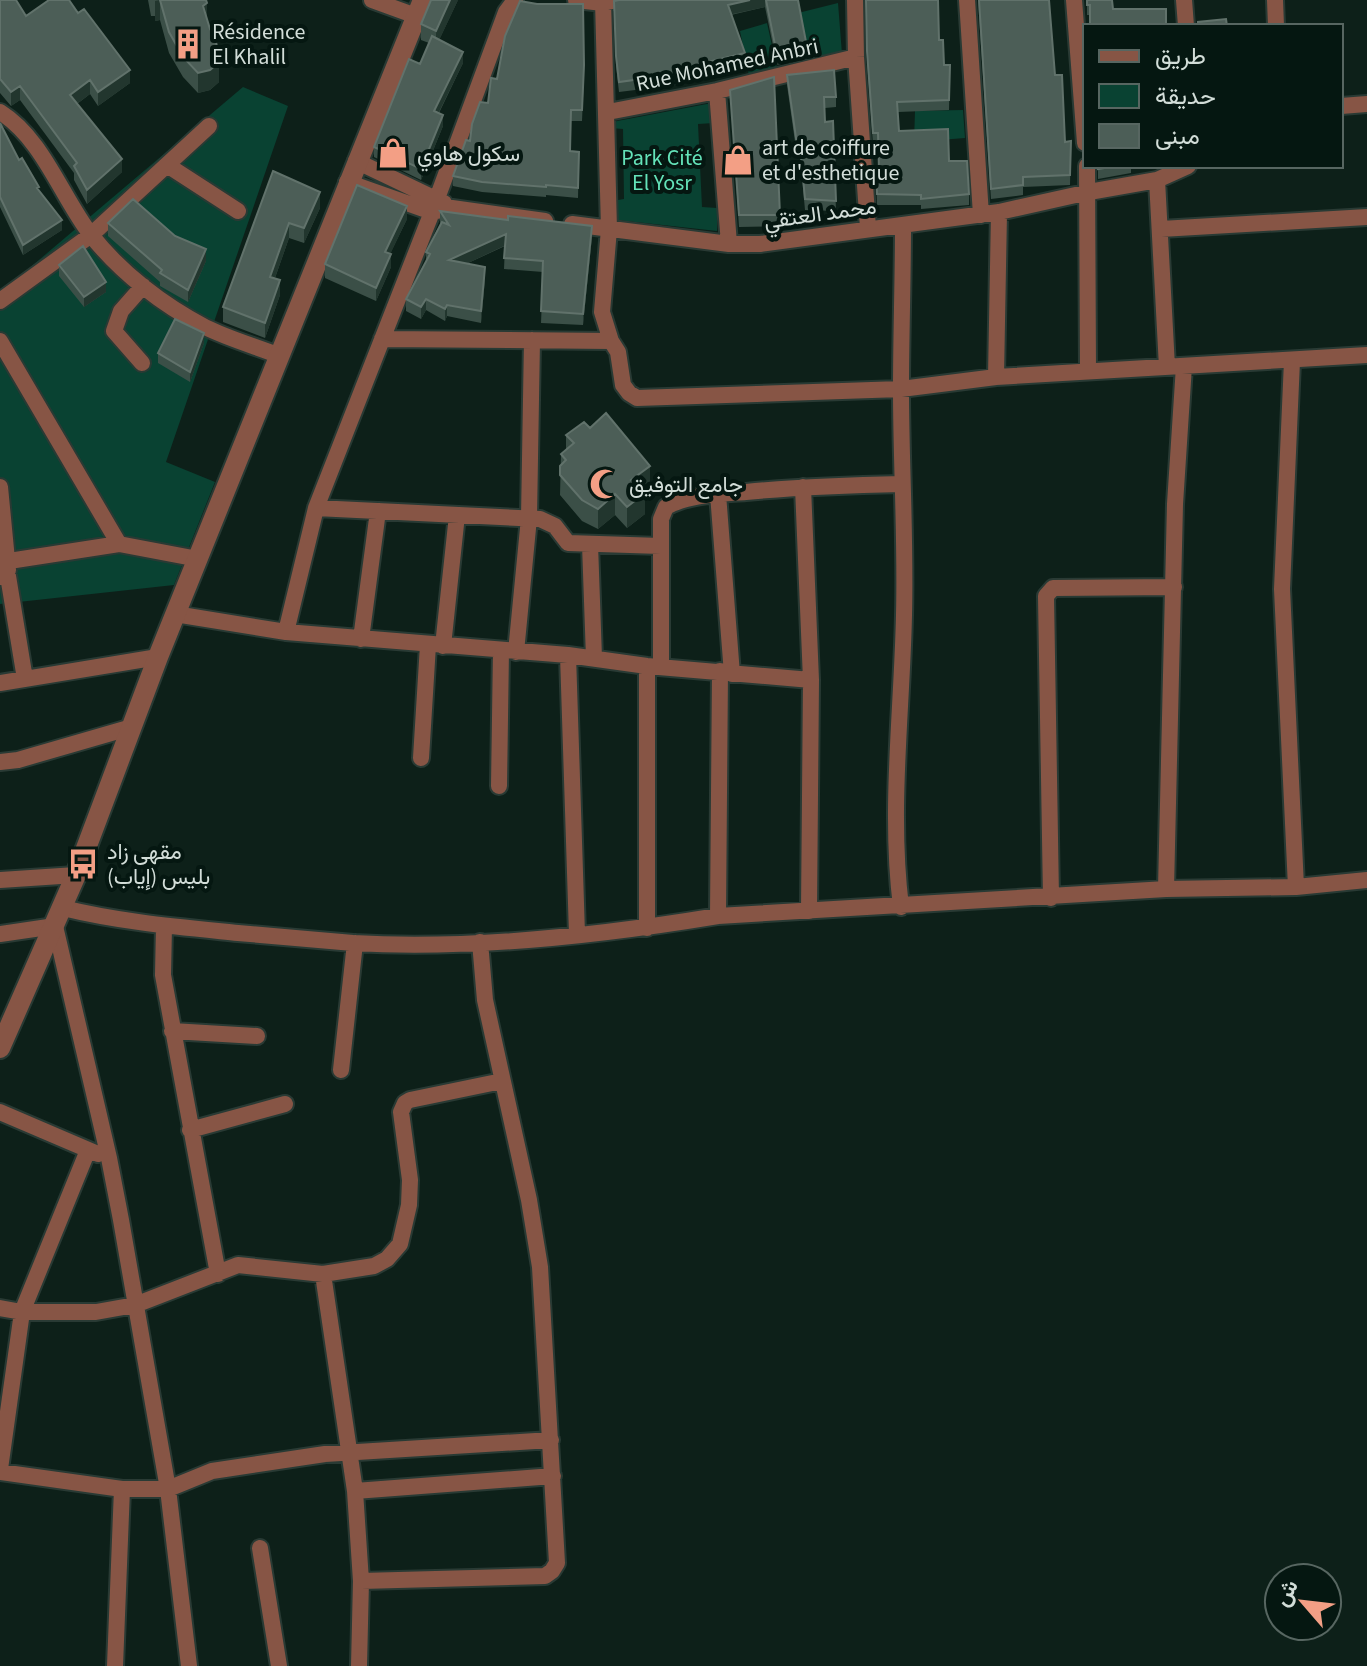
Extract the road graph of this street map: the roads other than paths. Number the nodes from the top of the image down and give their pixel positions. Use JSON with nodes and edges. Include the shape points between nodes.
{"nodes":[{"id":1,"x":372,"y":0,"type":"edge"},
{"id":2,"x":515,"y":0,"type":"edge"},
{"id":3,"x":576,"y":0,"type":"edge"},
{"id":4,"x":855,"y":0,"type":"edge"},
{"id":5,"x":967,"y":0,"type":"edge"},
{"id":6,"x":1074,"y":0,"type":"edge"},
{"id":7,"x":1184,"y":0,"type":"edge"},
{"id":8,"x":1275,"y":0,"type":"edge"},
{"id":9,"x":608,"y":1,"type":"edge"},
{"id":10,"x":419,"y":8,"type":"edge"},
{"id":11,"x":1186,"y":24,"type":"edge"},
{"id":12,"x":1276,"y":24,"type":"edge"},
{"id":13,"x":856,"y":57,"type":"junction"},
{"id":14,"x":717,"y":91,"type":"junction"},
{"id":15,"x":1367,"y":104,"type":"edge"},
{"id":16,"x":1343,"y":106,"type":"edge"},
{"id":17,"x":0,"y":112,"type":"edge"},
{"id":18,"x":608,"y":112,"type":"junction"},
{"id":19,"x":1083,"y":117,"type":"edge"},
{"id":20,"x":209,"y":126,"type":"dead end"},
{"id":21,"x":356,"y":161,"type":"junction"},
{"id":22,"x":167,"y":165,"type":"junction"},
{"id":23,"x":1087,"y":168,"type":"edge"},
{"id":24,"x":1184,"y":168,"type":"edge"},
{"id":25,"x":1157,"y":180,"type":"junction"},
{"id":26,"x":347,"y":182,"type":"junction"},
{"id":27,"x":1089,"y":192,"type":"junction"},
{"id":28,"x":434,"y":204,"type":"junction"},
{"id":29,"x":238,"y":211,"type":"dead end"},
{"id":30,"x":999,"y":212,"type":"junction"},
{"id":31,"x":981,"y":215,"type":"junction"},
{"id":32,"x":1367,"y":217,"type":"edge"},
{"id":33,"x":903,"y":225,"type":"junction"},
{"id":34,"x":868,"y":228,"type":"junction"},
{"id":35,"x":609,"y":229,"type":"junction"},
{"id":36,"x":1161,"y":229,"type":"junction"},
{"id":37,"x":91,"y":235,"type":"junction"},
{"id":38,"x":729,"y":244,"type":"junction"},
{"id":39,"x":143,"y":286,"type":"junction"},
{"id":40,"x":0,"y":301,"type":"edge"},
{"id":41,"x":382,"y":339,"type":"junction"},
{"id":42,"x":532,"y":340,"type":"junction"},
{"id":43,"x":0,"y":341,"type":"edge"},
{"id":44,"x":611,"y":341,"type":"junction"},
{"id":45,"x":1367,"y":355,"type":"edge"},
{"id":46,"x":280,"y":356,"type":"junction"},
{"id":47,"x":1292,"y":361,"type":"junction"},
{"id":48,"x":142,"y":363,"type":"dead end"},
{"id":49,"x":1184,"y":366,"type":"junction"},
{"id":50,"x":1167,"y":367,"type":"junction"},
{"id":51,"x":1088,"y":370,"type":"junction"},
{"id":52,"x":996,"y":377,"type":"junction"},
{"id":53,"x":901,"y":389,"type":"junction"},
{"id":54,"x":902,"y":484,"type":"junction"},
{"id":55,"x":0,"y":487,"type":"edge"},
{"id":56,"x":803,"y":487,"type":"junction"},
{"id":57,"x":718,"y":494,"type":"junction"},
{"id":58,"x":316,"y":508,"type":"junction"},
{"id":59,"x":378,"y":511,"type":"junction"},
{"id":60,"x":457,"y":515,"type":"junction"},
{"id":61,"x":529,"y":518,"type":"junction"},
{"id":62,"x":119,"y":544,"type":"junction"},
{"id":63,"x":590,"y":544,"type":"junction"},
{"id":64,"x":661,"y":546,"type":"junction"},
{"id":65,"x":198,"y":559,"type":"junction"},
{"id":66,"x":6,"y":571,"type":"edge"},
{"id":67,"x":1174,"y":587,"type":"junction"},
{"id":68,"x":175,"y":614,"type":"junction"},
{"id":69,"x":286,"y":632,"type":"junction"},
{"id":70,"x":361,"y":639,"type":"junction"},
{"id":71,"x":436,"y":645,"type":"junction"},
{"id":72,"x":509,"y":651,"type":"junction"},
{"id":73,"x":568,"y":655,"type":"junction"},
{"id":74,"x":158,"y":657,"type":"junction"},
{"id":75,"x":594,"y":658,"type":"junction"},
{"id":76,"x":654,"y":666,"type":"junction"},
{"id":77,"x":726,"y":673,"type":"junction"},
{"id":78,"x":25,"y":679,"type":"junction"},
{"id":79,"x":811,"y":680,"type":"junction"},
{"id":80,"x":0,"y":683,"type":"edge"},
{"id":81,"x":132,"y":727,"type":"junction"},
{"id":82,"x":421,"y":758,"type":"dead end"},
{"id":83,"x":0,"y":762,"type":"edge"},
{"id":84,"x":499,"y":786,"type":"dead end"},
{"id":85,"x":76,"y":875,"type":"junction"},
{"id":86,"x":0,"y":880,"type":"edge"},
{"id":87,"x":1367,"y":880,"type":"edge"},
{"id":88,"x":1296,"y":887,"type":"junction"},
{"id":89,"x":1166,"y":889,"type":"junction"},
{"id":90,"x":1051,"y":898,"type":"junction"},
{"id":91,"x":901,"y":907,"type":"junction"},
{"id":92,"x":809,"y":911,"type":"junction"},
{"id":93,"x":718,"y":916,"type":"junction"},
{"id":94,"x":59,"y":917,"type":"junction"},
{"id":95,"x":164,"y":926,"type":"junction"},
{"id":96,"x":647,"y":928,"type":"junction"},
{"id":97,"x":0,"y":934,"type":"edge"},
{"id":98,"x":577,"y":934,"type":"junction"},
{"id":99,"x":480,"y":942,"type":"junction"},
{"id":100,"x":355,"y":943,"type":"junction"},
{"id":101,"x":8,"y":1009,"type":"edge"},
{"id":102,"x":172,"y":1031,"type":"junction"},
{"id":103,"x":257,"y":1036,"type":"dead end"},
{"id":104,"x":0,"y":1048,"type":"edge"},
{"id":105,"x":341,"y":1070,"type":"dead end"},
{"id":106,"x":502,"y":1081,"type":"junction"},
{"id":107,"x":285,"y":1104,"type":"dead end"},
{"id":108,"x":0,"y":1112,"type":"edge"},
{"id":109,"x":190,"y":1130,"type":"junction"},
{"id":110,"x":88,"y":1150,"type":"junction"},
{"id":111,"x":109,"y":1158,"type":"junction"},
{"id":112,"x":218,"y":1274,"type":"junction"},
{"id":113,"x":323,"y":1274,"type":"junction"},
{"id":114,"x":135,"y":1305,"type":"junction"},
{"id":115,"x":0,"y":1308,"type":"edge"},
{"id":116,"x":22,"y":1312,"type":"junction"},
{"id":117,"x":551,"y":1440,"type":"junction"},
{"id":118,"x":349,"y":1451,"type":"junction"},
{"id":119,"x":0,"y":1471,"type":"edge"},
{"id":120,"x":553,"y":1476,"type":"junction"},
{"id":121,"x":122,"y":1489,"type":"junction"},
{"id":122,"x":168,"y":1489,"type":"junction"},
{"id":123,"x":355,"y":1491,"type":"junction"},
{"id":124,"x":260,"y":1548,"type":"dead end"},
{"id":125,"x":361,"y":1581,"type":"junction"},
{"id":126,"x":115,"y":1666,"type":"edge"},
{"id":127,"x":189,"y":1666,"type":"edge"},
{"id":128,"x":279,"y":1666,"type":"edge"},
{"id":129,"x":359,"y":1666,"type":"edge"}],
"edges":[{"from":1,"to":10,"type":"street"},
{"from":2,"to":28,"type":"street"},
{"from":3,"to":9,"type":"street"},
{"from":4,"to":13,"type":"street"},
{"from":5,"to":31,"type":"street"},
{"from":6,"to":19,"type":"street"},
{"from":7,"to":11,"type":"street"},
{"from":8,"to":12,"type":"street"},
{"from":9,"to":18,"type":"street"},
{"from":10,"to":21,"type":"street"},
{"from":13,"to":14,"type":"street","name":"Rue Mohamed Anbri"},
{"from":13,"to":34,"type":"street"},
{"from":14,"to":18,"type":"street","name":"Rue Mohamed Anbri"},
{"from":14,"to":38,"type":"street"},
{"from":15,"to":16,"type":"street"},
{"from":17,"to":37,"type":"street","via":[[31,143]]},
{"from":18,"to":35,"type":"street"},
{"from":20,"to":22,"type":"street"},
{"from":21,"to":26,"type":"street"},
{"from":21,"to":28,"type":"street","name":"محمد العتقي"},
{"from":22,"to":29,"type":"street"},
{"from":22,"to":37,"type":"street"},
{"from":23,"to":27,"type":"street"},
{"from":24,"to":25,"type":"street","name":"محمد العتقي"},
{"from":25,"to":27,"type":"street","name":"محمد العتقي"},
{"from":25,"to":36,"type":"street"},
{"from":26,"to":28,"type":"street","name":"محمد العتقي"},
{"from":26,"to":46,"type":"street"},
{"from":27,"to":30,"type":"street","name":"محمد العتقي"},
{"from":27,"to":51,"type":"street"},
{"from":28,"to":35,"type":"street","name":"محمد العتقي"},
{"from":28,"to":41,"type":"street"},
{"from":30,"to":31,"type":"street","name":"محمد العتقي"},
{"from":30,"to":52,"type":"street"},
{"from":31,"to":33,"type":"street","name":"محمد العتقي"},
{"from":32,"to":36,"type":"street"},
{"from":33,"to":34,"type":"street","name":"محمد العتقي"},
{"from":33,"to":53,"type":"street"},
{"from":34,"to":38,"type":"street","name":"محمد العتقي","via":[[800,240]]},
{"from":35,"to":38,"type":"street","name":"محمد العتقي"},
{"from":35,"to":44,"type":"street","via":[[602,312]]},
{"from":36,"to":50,"type":"street"},
{"from":37,"to":39,"type":"street"},
{"from":37,"to":40,"type":"street"},
{"from":39,"to":46,"type":"street","via":[[209,329]]},
{"from":39,"to":48,"type":"street","via":[[121,311],[114,331]]},
{"from":41,"to":42,"type":"street"},
{"from":41,"to":58,"type":"street"},
{"from":42,"to":44,"type":"street"},
{"from":42,"to":61,"type":"street"},
{"from":43,"to":62,"type":"street"},
{"from":44,"to":53,"type":"street","via":[[623,385],[637,398]]},
{"from":45,"to":47,"type":"street"},
{"from":46,"to":65,"type":"street"},
{"from":47,"to":49,"type":"street"},
{"from":47,"to":88,"type":"street","via":[[1282,589]]},
{"from":49,"to":50,"type":"street"},
{"from":49,"to":67,"type":"street"},
{"from":50,"to":51,"type":"street"},
{"from":51,"to":52,"type":"street"},
{"from":52,"to":53,"type":"street"},
{"from":53,"to":54,"type":"street"},
{"from":54,"to":56,"type":"street"},
{"from":54,"to":91,"type":"street","via":[[905,586],[895,809]]},
{"from":55,"to":66,"type":"street"},
{"from":56,"to":57,"type":"street"},
{"from":56,"to":79,"type":"street"},
{"from":57,"to":64,"type":"street","via":[[666,507]]},
{"from":57,"to":77,"type":"street"},
{"from":58,"to":59,"type":"street"},
{"from":58,"to":69,"type":"street"},
{"from":59,"to":60,"type":"street"},
{"from":59,"to":70,"type":"street"},
{"from":60,"to":61,"type":"street"},
{"from":60,"to":71,"type":"street"},
{"from":61,"to":63,"type":"street","via":[[551,523],[568,543]]},
{"from":61,"to":72,"type":"street"},
{"from":62,"to":65,"type":"street"},
{"from":62,"to":66,"type":"street"},
{"from":63,"to":64,"type":"street"},
{"from":63,"to":75,"type":"street"},
{"from":64,"to":76,"type":"street"},
{"from":65,"to":68,"type":"street"},
{"from":66,"to":78,"type":"street"},
{"from":67,"to":89,"type":"street"},
{"from":67,"to":90,"type":"street","via":[[1053,588],[1046,596]]},
{"from":68,"to":69,"type":"street"},
{"from":68,"to":74,"type":"street"},
{"from":69,"to":70,"type":"street"},
{"from":70,"to":71,"type":"street"},
{"from":71,"to":72,"type":"street"},
{"from":71,"to":82,"type":"street"},
{"from":72,"to":73,"type":"street"},
{"from":72,"to":84,"type":"street"},
{"from":73,"to":75,"type":"street"},
{"from":73,"to":98,"type":"street"},
{"from":74,"to":78,"type":"street"},
{"from":74,"to":81,"type":"street"},
{"from":75,"to":76,"type":"street"},
{"from":76,"to":77,"type":"street"},
{"from":76,"to":96,"type":"street"},
{"from":77,"to":79,"type":"street"},
{"from":77,"to":93,"type":"street"},
{"from":78,"to":80,"type":"street"},
{"from":79,"to":92,"type":"street"},
{"from":81,"to":83,"type":"street"},
{"from":81,"to":85,"type":"street"},
{"from":85,"to":86,"type":"street"},
{"from":85,"to":94,"type":"street"},
{"from":87,"to":88,"type":"street"},
{"from":88,"to":89,"type":"street"},
{"from":89,"to":90,"type":"street"},
{"from":90,"to":91,"type":"street"},
{"from":91,"to":92,"type":"street"},
{"from":92,"to":93,"type":"street"},
{"from":93,"to":96,"type":"street"},
{"from":94,"to":95,"type":"street"},
{"from":94,"to":97,"type":"street"},
{"from":94,"to":101,"type":"street"},
{"from":94,"to":111,"type":"street"},
{"from":95,"to":100,"type":"street"},
{"from":95,"to":102,"type":"street","via":[[163,975]]},
{"from":96,"to":98,"type":"street"},
{"from":98,"to":99,"type":"street"},
{"from":99,"to":100,"type":"street"},
{"from":99,"to":106,"type":"street","via":[[485,1000]]},
{"from":100,"to":105,"type":"street"},
{"from":101,"to":104,"type":"street"},
{"from":102,"to":103,"type":"street"},
{"from":102,"to":109,"type":"street"},
{"from":106,"to":113,"type":"street","via":[[405,1103],[401,1112],[410,1180],[400,1244],[374,1266]]},
{"from":106,"to":117,"type":"street","via":[[540,1267]]},
{"from":107,"to":109,"type":"street"},
{"from":108,"to":110,"type":"street"},
{"from":109,"to":112,"type":"street"},
{"from":110,"to":111,"type":"street"},
{"from":110,"to":116,"type":"street"},
{"from":111,"to":114,"type":"street"},
{"from":112,"to":113,"type":"street","via":[[238,1265]]},
{"from":112,"to":114,"type":"street"},
{"from":113,"to":118,"type":"street"},
{"from":114,"to":116,"type":"street","via":[[96,1312]]},
{"from":114,"to":122,"type":"street"},
{"from":115,"to":116,"type":"street"},
{"from":116,"to":119,"type":"street"},
{"from":117,"to":118,"type":"street"},
{"from":117,"to":120,"type":"street"},
{"from":118,"to":122,"type":"street","via":[[212,1471]]},
{"from":118,"to":123,"type":"street"},
{"from":119,"to":121,"type":"street"},
{"from":120,"to":123,"type":"street"},
{"from":120,"to":125,"type":"street","via":[[557,1563],[545,1576]]},
{"from":121,"to":122,"type":"street"},
{"from":121,"to":126,"type":"street"},
{"from":122,"to":127,"type":"street"},
{"from":123,"to":125,"type":"street"},
{"from":124,"to":128,"type":"street"},
{"from":125,"to":129,"type":"street"}]}
